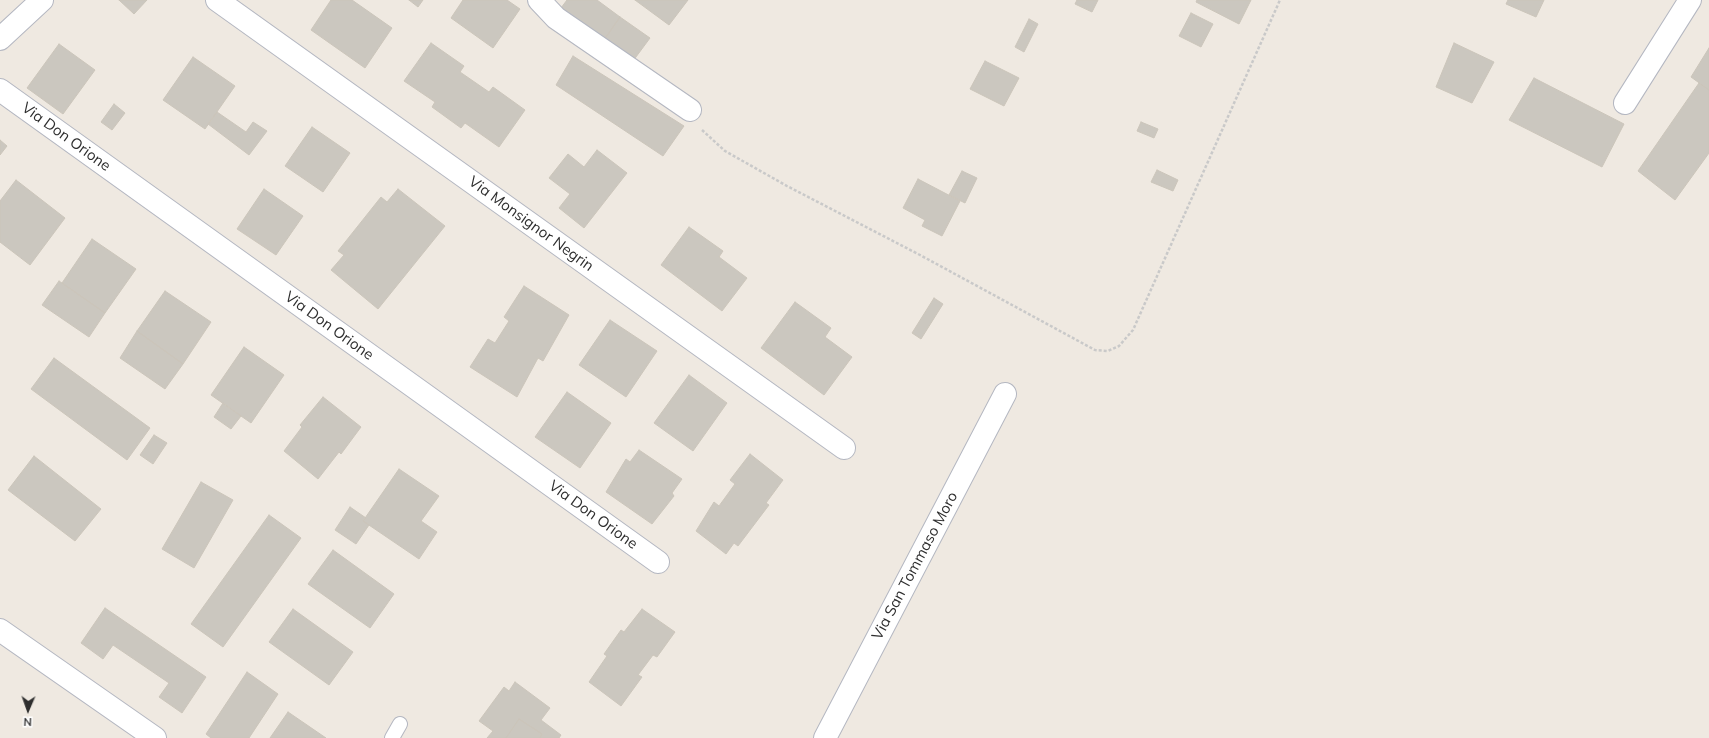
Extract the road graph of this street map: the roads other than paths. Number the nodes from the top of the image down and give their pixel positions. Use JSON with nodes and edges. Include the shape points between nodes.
{"nodes":[{"id":1,"x":42,"y":0,"type":"edge"},
{"id":2,"x":217,"y":0,"type":"edge"},
{"id":3,"x":539,"y":0,"type":"edge"},
{"id":4,"x":1690,"y":0,"type":"edge"},
{"id":5,"x":0,"y":39,"type":"edge"},
{"id":6,"x":0,"y":90,"type":"edge"},
{"id":7,"x":1625,"y":103,"type":"dead end"},
{"id":8,"x":690,"y":110,"type":"road end"},
{"id":9,"x":1005,"y":394,"type":"dead end"},
{"id":10,"x":844,"y":448,"type":"dead end"},
{"id":11,"x":658,"y":562,"type":"dead end"},
{"id":12,"x":0,"y":630,"type":"edge"},
{"id":13,"x":400,"y":724,"type":"dead end"},
{"id":14,"x":155,"y":738,"type":"edge"},
{"id":15,"x":392,"y":738,"type":"edge"},
{"id":16,"x":825,"y":738,"type":"edge"}],
"edges":[{"from":1,"to":5,"type":"street"},
{"from":2,"to":10,"type":"street","name":"Via Monsignor Negrin"},
{"from":3,"to":8,"type":"street","via":[[556,18]]},
{"from":4,"to":7,"type":"street"},
{"from":6,"to":11,"type":"street","name":"Via Don Orione"},
{"from":9,"to":16,"type":"street","name":"Via San Tommaso Moro"},
{"from":12,"to":14,"type":"street"},
{"from":13,"to":15,"type":"lane"}]}
